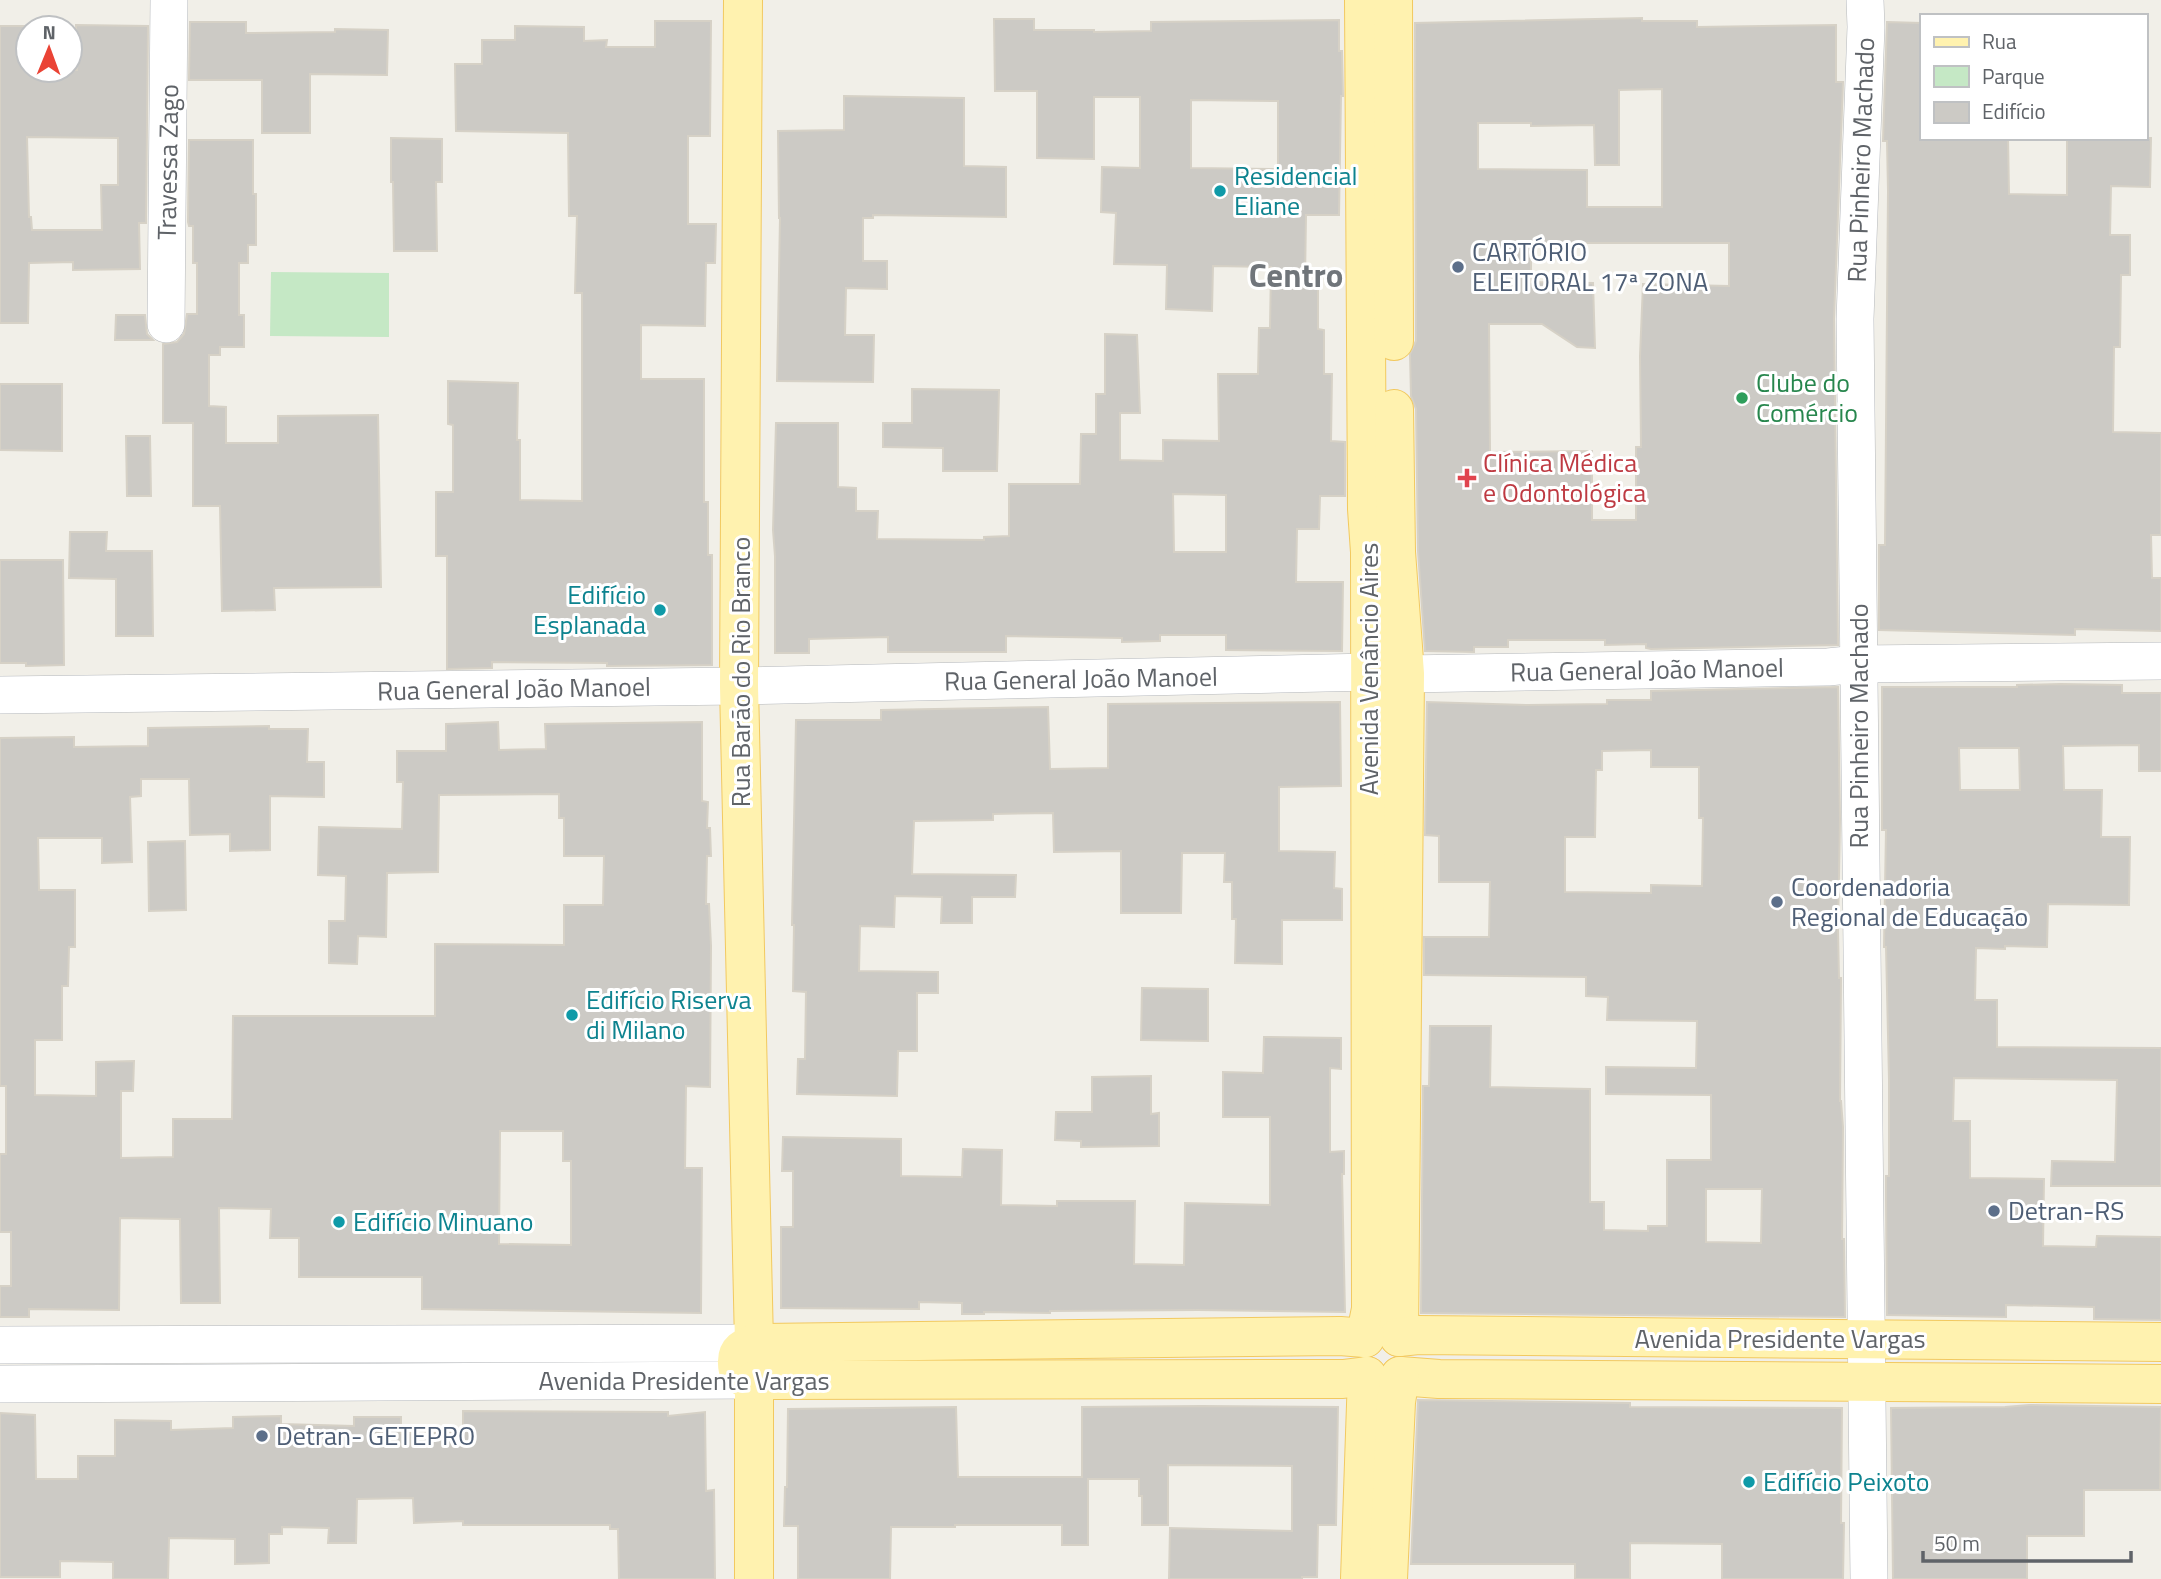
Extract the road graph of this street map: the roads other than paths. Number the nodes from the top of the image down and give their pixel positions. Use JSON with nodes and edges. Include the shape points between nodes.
{"nodes":[{"id":1,"x":169,"y":0,"type":"edge"},
{"id":2,"x":743,"y":0,"type":"edge"},
{"id":3,"x":1364,"y":0,"type":"edge"},
{"id":4,"x":1393,"y":0,"type":"edge"},
{"id":5,"x":1865,"y":0,"type":"edge"},
{"id":6,"x":166,"y":324,"type":"dead end"},
{"id":7,"x":1381,"y":431,"type":"junction"},
{"id":8,"x":2161,"y":661,"type":"edge"},
{"id":9,"x":1858,"y":664,"type":"junction"},
{"id":10,"x":1387,"y":673,"type":"junction"},
{"id":11,"x":739,"y":686,"type":"junction"},
{"id":12,"x":0,"y":695,"type":"edge"},
{"id":13,"x":1382,"y":1337,"type":"junction"},
{"id":14,"x":1865,"y":1340,"type":"junction"},
{"id":15,"x":2161,"y":1342,"type":"edge"},
{"id":16,"x":0,"y":1345,"type":"edge"},
{"id":17,"x":754,"y":1362,"type":"junction"},
{"id":18,"x":1383,"y":1376,"type":"junction"},
{"id":19,"x":1865,"y":1383,"type":"junction"},
{"id":20,"x":0,"y":1384,"type":"edge"},
{"id":21,"x":2161,"y":1384,"type":"edge"},
{"id":22,"x":754,"y":1579,"type":"edge"},
{"id":23,"x":1360,"y":1579,"type":"edge"},
{"id":24,"x":1388,"y":1579,"type":"edge"},
{"id":25,"x":1869,"y":1579,"type":"edge"}],
"edges":[{"from":1,"to":6,"type":"street","name":"Travessa Zago"},
{"from":2,"to":11,"type":"main road","name":"Rua Barão do Rio Branco"},
{"from":3,"to":7,"type":"main road","name":"Avenida Venâncio Aires"},
{"from":4,"to":7,"type":"main road","name":"Avenida Venâncio Aires"},
{"from":5,"to":9,"type":"street","name":"Rua Pinheiro Machado","via":[[1855,320]]},
{"from":7,"to":10,"type":"main road","name":"Avenida Venâncio Aires","via":[[1367,509],[1383,552]]},
{"from":8,"to":9,"type":"street","name":"Rua General João Manoel"},
{"from":9,"to":10,"type":"street","name":"Rua General João Manoel"},
{"from":9,"to":14,"type":"street","name":"Rua Pinheiro Machado"},
{"from":10,"to":11,"type":"street","name":"Rua General João Manoel"},
{"from":10,"to":13,"type":"main road","name":"Avenida Venâncio Aires"},
{"from":11,"to":12,"type":"street","name":"Rua General João Manoel"},
{"from":11,"to":17,"type":"main road","name":"Rua Barão do Rio Branco"},
{"from":13,"to":14,"type":"main road","name":"Avenida Presidente Vargas"},
{"from":13,"to":17,"type":"main road","name":"Avenida Presidente Vargas"},
{"from":13,"to":18,"type":"main road","name":"Avenida Venâncio Aires","via":[[1405,1344],[1407,1354],[1406,1366]]},
{"from":14,"to":15,"type":"main road","name":"Avenida Presidente Vargas"},
{"from":14,"to":19,"type":"street","name":"Rua Pinheiro Machado"},
{"from":16,"to":17,"type":"street","name":"Avenida Presidente Vargas"},
{"from":17,"to":18,"type":"main road","name":"Avenida Presidente Vargas","via":[[1343,1379]]},
{"from":17,"to":20,"type":"street","name":"Avenida Presidente Vargas"},
{"from":17,"to":22,"type":"main road","name":"Rua Barão do Rio Branco"},
{"from":18,"to":19,"type":"main road","name":"Avenida Presidente Vargas"},
{"from":18,"to":23,"type":"main road"},
{"from":18,"to":24,"type":"main road","via":[[1396,1402]]},
{"from":19,"to":21,"type":"main road","name":"Avenida Presidente Vargas"},
{"from":19,"to":25,"type":"street","name":"Rua Pinheiro Machado"}]}
